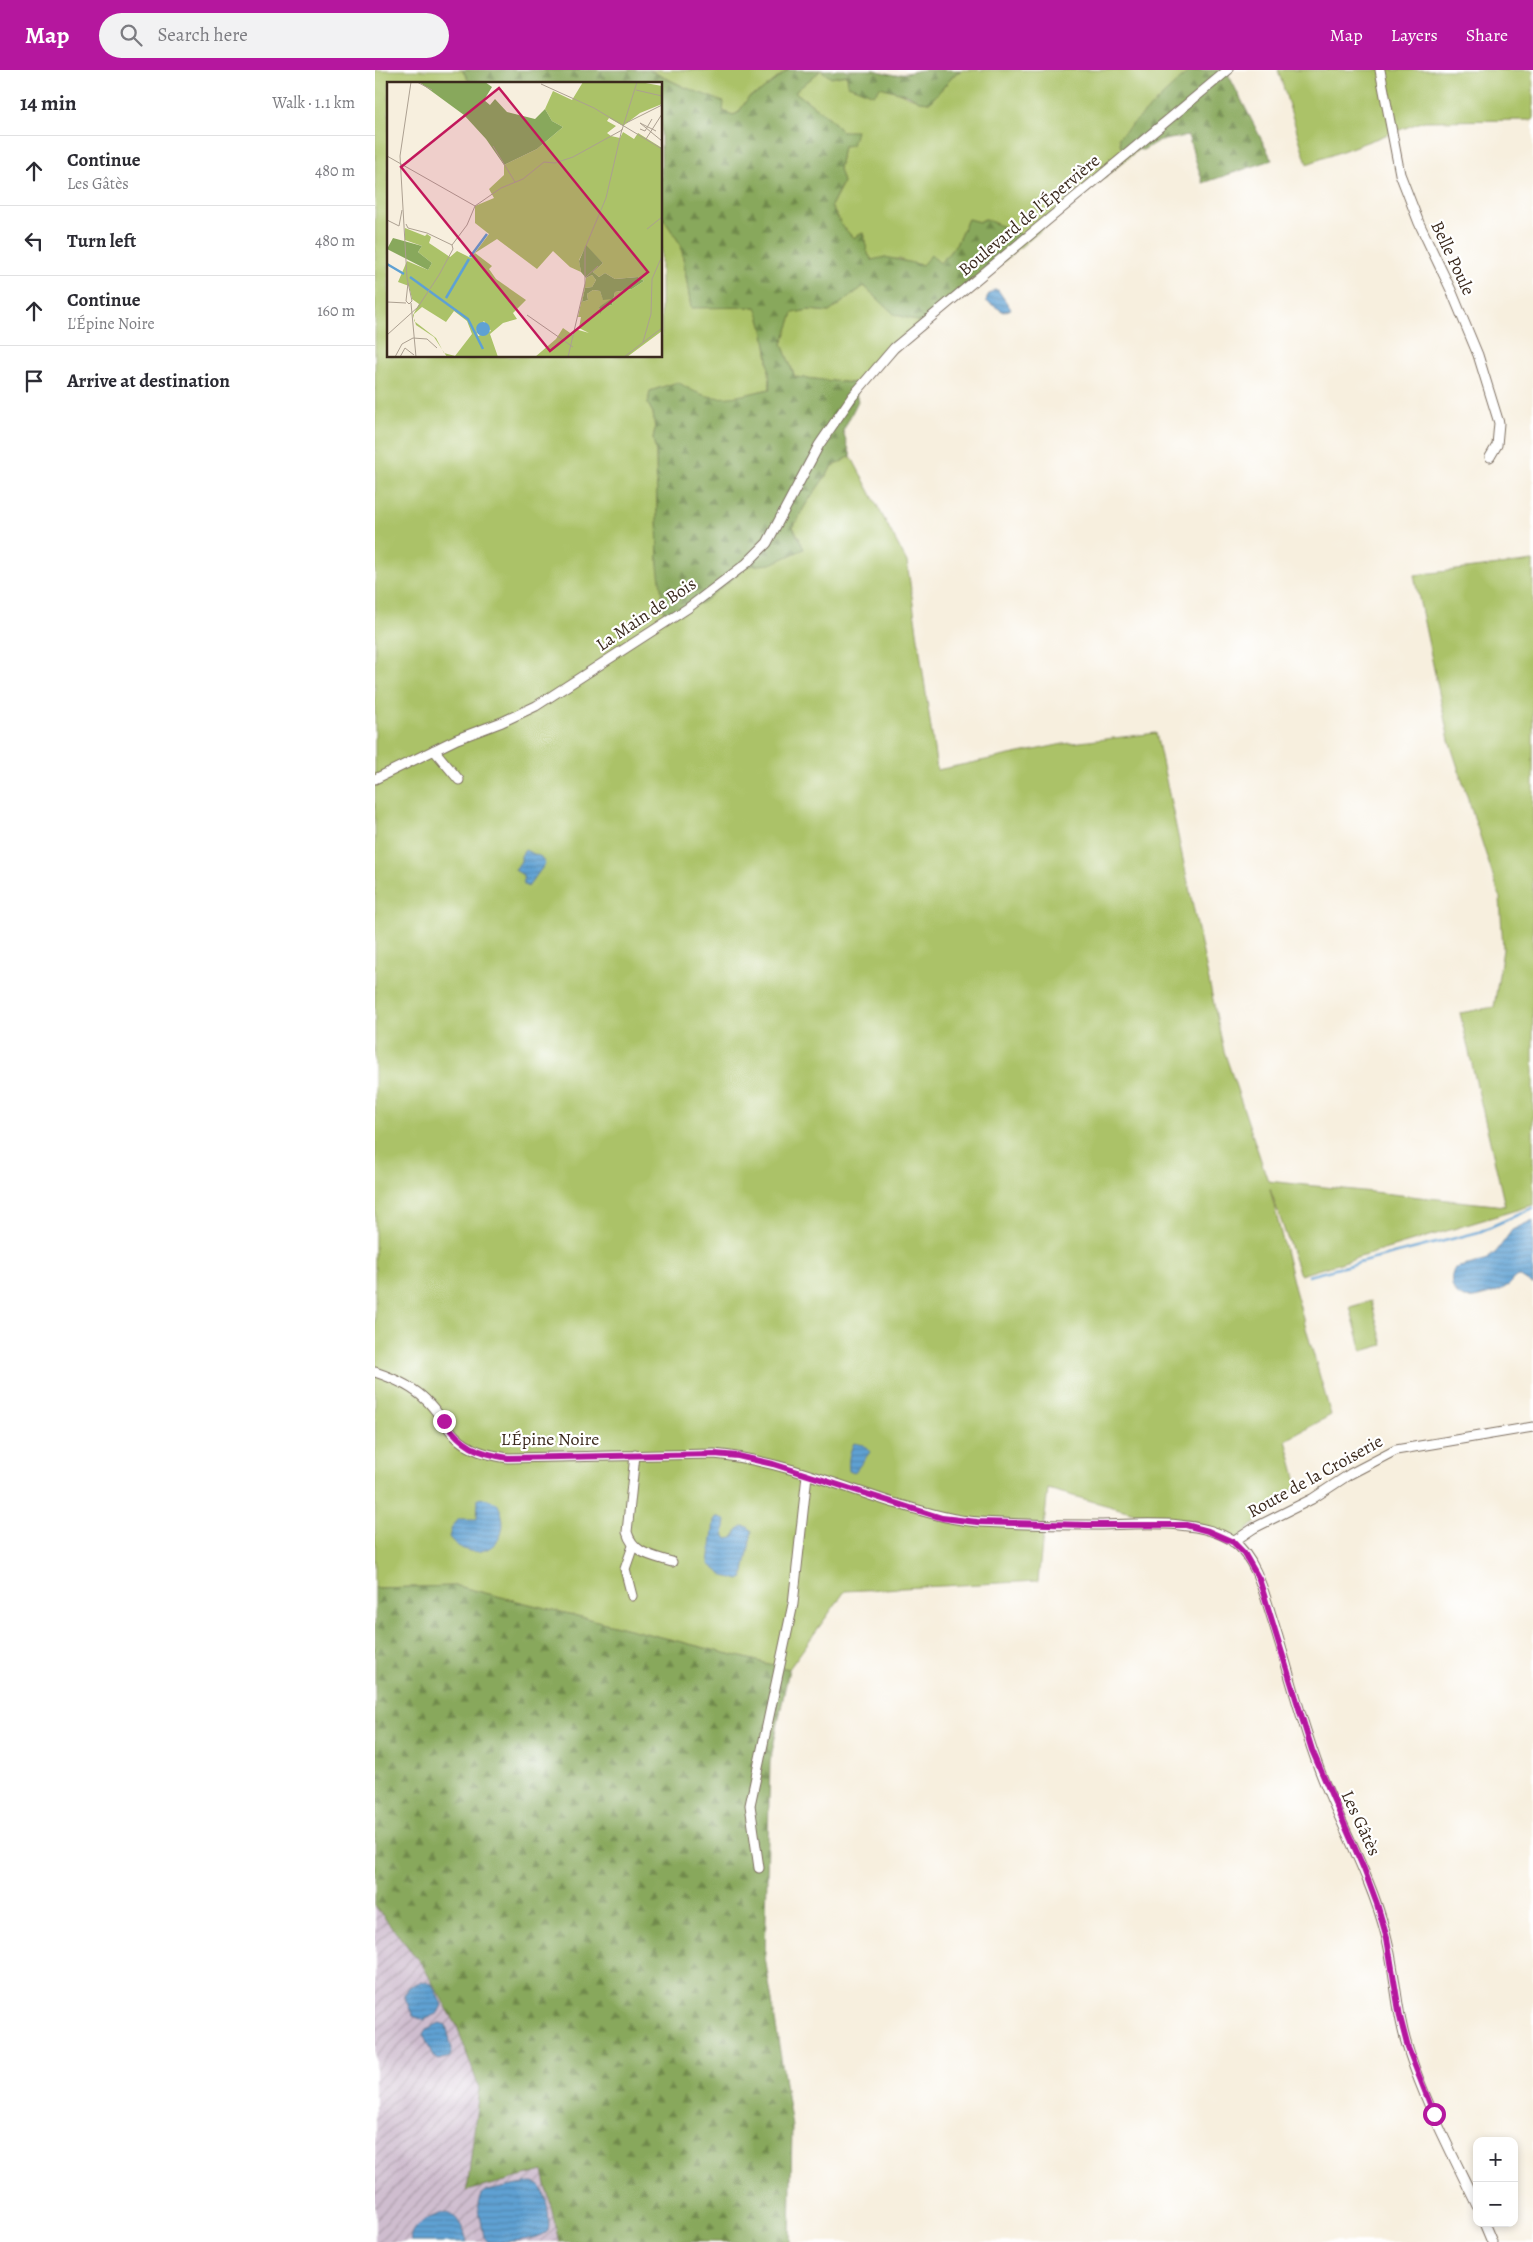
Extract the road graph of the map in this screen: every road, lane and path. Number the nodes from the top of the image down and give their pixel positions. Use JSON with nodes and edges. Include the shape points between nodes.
{"nodes":[{"id":1,"x":1228,"y":70,"type":"edge"},
{"id":2,"x":1379,"y":70,"type":"edge"},
{"id":3,"x":858,"y":391,"type":"joint"},
{"id":4,"x":1490,"y":457,"type":"dead end"},
{"id":5,"x":434,"y":750,"type":"junction"},
{"id":6,"x":375,"y":779,"type":"edge"},
{"id":7,"x":459,"y":780,"type":"dead end"},
{"id":8,"x":375,"y":1372,"type":"edge"},
{"id":9,"x":1533,"y":1427,"type":"edge"},
{"id":10,"x":635,"y":1455,"type":"junction"},
{"id":11,"x":807,"y":1475,"type":"junction"},
{"id":12,"x":1233,"y":1542,"type":"junction"},
{"id":13,"x":633,"y":1546,"type":"junction"},
{"id":14,"x":672,"y":1562,"type":"dead end"},
{"id":15,"x":632,"y":1596,"type":"dead end"},
{"id":16,"x":759,"y":1868,"type":"dead end"},
{"id":17,"x":1473,"y":2197,"type":"edge"},
{"id":18,"x":1486,"y":2227,"type":"edge"},
{"id":19,"x":1492,"y":2242,"type":"edge"}],
"edges":[{"from":1,"to":3,"type":"street","name":"Boulevard de l'Épervière","via":[[894,348]]},
{"from":2,"to":4,"type":"street","name":"Belle Poule","via":[[1400,174],[1478,355],[1499,423],[1497,445]]},
{"from":3,"to":5,"type":"street","name":"La Main de Bois","via":[[819,446],[767,543],[747,563],[688,608],[537,706]]},
{"from":5,"to":6,"type":"street","name":"La Main de Bois"},
{"from":5,"to":7,"type":"street"},
{"from":8,"to":10,"type":"street","name":"L'Épine Noire","via":[[406,1385],[426,1399],[455,1436],[468,1447],[487,1454],[508,1458]]},
{"from":9,"to":12,"type":"street","name":"Route de la Croiserie","via":[[1396,1450]]},
{"from":10,"to":11,"type":"street","name":"L'Épine Noire","via":[[738,1456]]},
{"from":10,"to":13,"type":"street","via":[[627,1532]]},
{"from":11,"to":12,"type":"street","name":"L'Épine Noire","via":[[942,1518],[1078,1525],[1186,1525]]},
{"from":11,"to":16,"type":"street","via":[[793,1604],[750,1805]]},
{"from":12,"to":17,"type":"street","name":"Les Gâtès","via":[[1244,1553],[1259,1579],[1312,1750],[1377,1904],[1387,1938],[1410,2056]]},
{"from":13,"to":14,"type":"street","via":[[643,1554]]},
{"from":13,"to":15,"type":"street","via":[[625,1568]]},
{"from":18,"to":19,"type":"street"}]}
